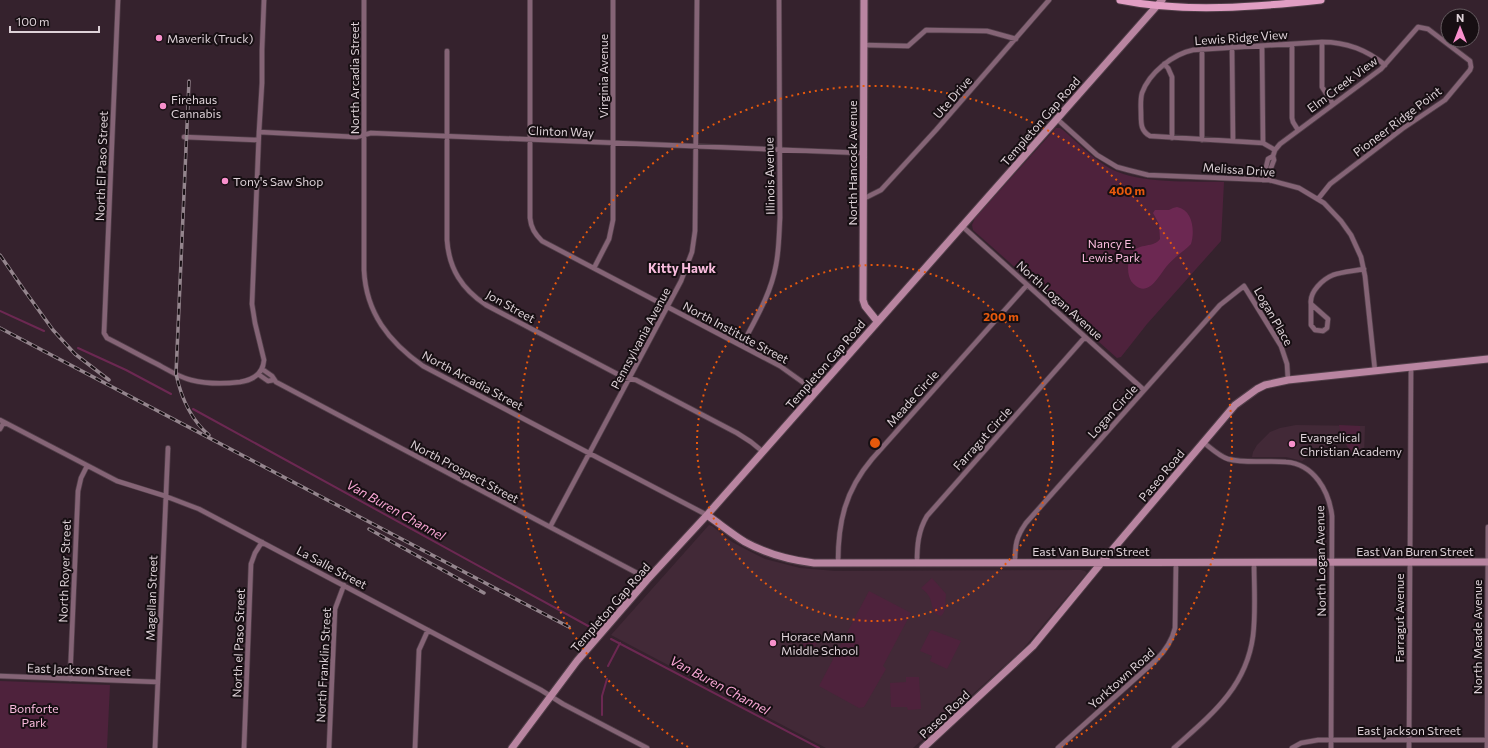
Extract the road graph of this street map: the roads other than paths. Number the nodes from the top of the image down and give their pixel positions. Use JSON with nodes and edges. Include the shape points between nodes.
{"nodes":[{"id":1,"x":118,"y":0,"type":"edge"},
{"id":2,"x":264,"y":0,"type":"edge"},
{"id":3,"x":364,"y":0,"type":"edge"},
{"id":4,"x":530,"y":0,"type":"edge"},
{"id":5,"x":613,"y":0,"type":"edge"},
{"id":6,"x":697,"y":0,"type":"edge"},
{"id":7,"x":779,"y":0,"type":"edge"},
{"id":8,"x":864,"y":0,"type":"edge"},
{"id":9,"x":1049,"y":0,"type":"edge"},
{"id":10,"x":1120,"y":0,"type":"edge"},
{"id":11,"x":1162,"y":0,"type":"edge"},
{"id":12,"x":1322,"y":0,"type":"edge"},
{"id":13,"x":1156,"y":6,"type":"junction"},
{"id":14,"x":1421,"y":27,"type":"joint"},
{"id":15,"x":1016,"y":39,"type":"junction"},
{"id":16,"x":1322,"y":42,"type":"junction"},
{"id":17,"x":1292,"y":44,"type":"junction"},
{"id":18,"x":864,"y":45,"type":"junction"},
{"id":19,"x":1262,"y":46,"type":"junction"},
{"id":20,"x":1232,"y":47,"type":"junction"},
{"id":21,"x":1202,"y":49,"type":"junction"},
{"id":22,"x":447,"y":51,"type":"dead end"},
{"id":23,"x":1164,"y":64,"type":"junction"},
{"id":24,"x":1385,"y":65,"type":"junction"},
{"id":25,"x":1333,"y":104,"type":"junction"},
{"id":26,"x":1057,"y":119,"type":"junction"},
{"id":27,"x":1298,"y":130,"type":"junction"},
{"id":28,"x":259,"y":132,"type":"junction"},
{"id":29,"x":364,"y":135,"type":"junction"},
{"id":30,"x":446,"y":136,"type":"junction"},
{"id":31,"x":184,"y":137,"type":"dead end"},
{"id":32,"x":1172,"y":138,"type":"junction"},
{"id":33,"x":258,"y":140,"type":"junction"},
{"id":34,"x":530,"y":140,"type":"junction"},
{"id":35,"x":1202,"y":140,"type":"junction"},
{"id":36,"x":1233,"y":141,"type":"junction"},
{"id":37,"x":613,"y":143,"type":"junction"},
{"id":38,"x":1263,"y":143,"type":"junction"},
{"id":39,"x":695,"y":147,"type":"junction"},
{"id":40,"x":778,"y":150,"type":"junction"},
{"id":41,"x":1275,"y":150,"type":"junction"},
{"id":42,"x":862,"y":153,"type":"junction"},
{"id":43,"x":1266,"y":180,"type":"junction"},
{"id":44,"x":863,"y":199,"type":"junction"},
{"id":45,"x":1318,"y":199,"type":"junction"},
{"id":46,"x":962,"y":226,"type":"junction"},
{"id":47,"x":594,"y":268,"type":"junction"},
{"id":48,"x":1364,"y":269,"type":"junction"},
{"id":49,"x":1027,"y":285,"type":"junction"},
{"id":50,"x":1244,"y":286,"type":"joint"},
{"id":51,"x":1311,"y":304,"type":"junction"},
{"id":52,"x":667,"y":307,"type":"junction"},
{"id":53,"x":877,"y":321,"type":"junction"},
{"id":54,"x":1085,"y":337,"type":"junction"},
{"id":55,"x":742,"y":345,"type":"junction"},
{"id":56,"x":1488,"y":359,"type":"edge"},
{"id":57,"x":1410,"y":367,"type":"junction"},
{"id":58,"x":262,"y":369,"type":"junction"},
{"id":59,"x":1375,"y":371,"type":"junction"},
{"id":60,"x":258,"y":374,"type":"junction"},
{"id":61,"x":630,"y":379,"type":"junction"},
{"id":62,"x":274,"y":380,"type":"junction"},
{"id":63,"x":1288,"y":380,"type":"junction"},
{"id":64,"x":1144,"y":390,"type":"junction"},
{"id":65,"x":816,"y":391,"type":"junction"},
{"id":66,"x":2,"y":421,"type":"edge"},
{"id":67,"x":0,"y":429,"type":"edge"},
{"id":68,"x":1203,"y":442,"type":"junction"},
{"id":69,"x":168,"y":448,"type":"dead end"},
{"id":70,"x":762,"y":451,"type":"junction"},
{"id":71,"x":590,"y":454,"type":"junction"},
{"id":72,"x":88,"y":466,"type":"junction"},
{"id":73,"x":165,"y":496,"type":"junction"},
{"id":74,"x":707,"y":515,"type":"junction"},
{"id":75,"x":550,"y":527,"type":"junction"},
{"id":76,"x":1488,"y":527,"type":"edge"},
{"id":77,"x":262,"y":542,"type":"junction"},
{"id":78,"x":1015,"y":562,"type":"junction"},
{"id":79,"x":1102,"y":562,"type":"junction"},
{"id":80,"x":1176,"y":562,"type":"junction"},
{"id":81,"x":1254,"y":562,"type":"junction"},
{"id":82,"x":1331,"y":562,"type":"junction"},
{"id":83,"x":1409,"y":562,"type":"junction"},
{"id":84,"x":1487,"y":562,"type":"edge"},
{"id":85,"x":838,"y":563,"type":"junction"},
{"id":86,"x":917,"y":563,"type":"junction"},
{"id":87,"x":647,"y":580,"type":"junction"},
{"id":88,"x":344,"y":585,"type":"junction"},
{"id":89,"x":428,"y":630,"type":"junction"},
{"id":90,"x":0,"y":676,"type":"edge"},
{"id":91,"x":70,"y":679,"type":"junction"},
{"id":92,"x":158,"y":682,"type":"junction"},
{"id":93,"x":550,"y":695,"type":"junction"},
{"id":94,"x":1330,"y":740,"type":"junction"},
{"id":95,"x":1409,"y":740,"type":"junction"},
{"id":96,"x":1487,"y":740,"type":"edge"},
{"id":97,"x":155,"y":748,"type":"edge"},
{"id":98,"x":244,"y":748,"type":"edge"},
{"id":99,"x":329,"y":748,"type":"edge"},
{"id":100,"x":415,"y":748,"type":"edge"},
{"id":101,"x":512,"y":748,"type":"edge"},
{"id":102,"x":647,"y":748,"type":"edge"},
{"id":103,"x":923,"y":748,"type":"edge"},
{"id":104,"x":1058,"y":748,"type":"edge"},
{"id":105,"x":1174,"y":748,"type":"edge"},
{"id":106,"x":1292,"y":748,"type":"edge"},
{"id":107,"x":1330,"y":748,"type":"edge"},
{"id":108,"x":1409,"y":748,"type":"edge"},
{"id":109,"x":1487,"y":748,"type":"edge"}],
"edges":[{"from":1,"to":60,"type":"street","name":"North El Paso Street","via":[[104,333],[107,338],[192,380],[232,383],[246,381]]},
{"from":2,"to":28,"type":"street"},
{"from":3,"to":29,"type":"street","name":"North Arcadia Street"},
{"from":4,"to":34,"type":"street","name":"North Institute Street"},
{"from":5,"to":37,"type":"street","name":"Virginia Avenue"},
{"from":6,"to":39,"type":"street","name":"Pennsylvania Avenue"},
{"from":7,"to":40,"type":"street","name":"Illinois Avenue"},
{"from":8,"to":18,"type":"street","name":"North Hancock Avenue"},
{"from":9,"to":15,"type":"street","name":"Ute Drive"},
{"from":10,"to":13,"type":"main road"},
{"from":11,"to":13,"type":"street","name":"Templeton Gap Road"},
{"from":12,"to":13,"type":"main road","via":[[1256,6]]},
{"from":13,"to":26,"type":"street","name":"Templeton Gap Road"},
{"from":14,"to":24,"type":"street","name":"Elm Creek View","via":[[1416,29]]},
{"from":14,"to":45,"type":"street","name":"Pioneer Ridge Point","via":[[1428,29],[1470,61],[1470,70],[1445,100],[1330,184]]},
{"from":15,"to":18,"type":"street","via":[[986,31],[926,30],[908,46]]},
{"from":15,"to":44,"type":"street","name":"Ute Drive","via":[[881,190]]},
{"from":16,"to":17,"type":"street","name":"Lewis Ridge View"},
{"from":16,"to":24,"type":"street","name":"Lewis Ridge View","via":[[1357,47]]},
{"from":16,"to":25,"type":"street","via":[[1322,87]]},
{"from":17,"to":19,"type":"street","name":"Lewis Ridge View"},
{"from":17,"to":27,"type":"street","via":[[1292,118]]},
{"from":18,"to":42,"type":"street","name":"North Hancock Avenue"},
{"from":19,"to":20,"type":"street","name":"Lewis Ridge View"},
{"from":19,"to":38,"type":"street"},
{"from":20,"to":21,"type":"street","name":"Lewis Ridge View"},
{"from":20,"to":36,"type":"street"},
{"from":21,"to":23,"type":"street","name":"Lewis Ridge View","via":[[1178,54]]},
{"from":21,"to":35,"type":"street"},
{"from":22,"to":30,"type":"street","name":"Jon Street"},
{"from":23,"to":32,"type":"street","via":[[1172,77]]},
{"from":23,"to":32,"type":"street","name":"Lewis Ridge View","via":[[1143,91],[1141,123],[1143,131],[1150,136]]},
{"from":24,"to":25,"type":"street","name":"Elm Creek View"},
{"from":25,"to":27,"type":"street","name":"Elm Creek View"},
{"from":26,"to":43,"type":"street","name":"Melissa Drive","via":[[1098,155],[1117,167],[1148,175]]},
{"from":26,"to":46,"type":"street","name":"Templeton Gap Road"},
{"from":27,"to":41,"type":"street","name":"Elm Creek View"},
{"from":28,"to":29,"type":"street","name":"Clinton Way","via":[[356,137]]},
{"from":28,"to":33,"type":"street"},
{"from":29,"to":30,"type":"street","name":"Clinton Way","via":[[371,133]]},
{"from":29,"to":71,"type":"street","name":"North Arcadia Street","via":[[364,279],[372,307],[389,337],[423,366]]},
{"from":30,"to":34,"type":"street","name":"Clinton Way"},
{"from":30,"to":61,"type":"street","name":"Jon Street","via":[[447,248],[450,262],[461,282],[486,305]]},
{"from":31,"to":33,"type":"street"},
{"from":32,"to":35,"type":"street","name":"Lewis Ridge View"},
{"from":33,"to":58,"type":"street","via":[[252,304],[264,360]]},
{"from":34,"to":37,"type":"street","name":"Clinton Way"},
{"from":34,"to":47,"type":"street","name":"North Institute Street","via":[[530,218],[534,232],[542,241]]},
{"from":35,"to":36,"type":"street","name":"Lewis Ridge View"},
{"from":36,"to":38,"type":"street","name":"Lewis Ridge View"},
{"from":37,"to":39,"type":"street","name":"Clinton Way"},
{"from":37,"to":47,"type":"street","name":"Virginia Avenue","via":[[612,228]]},
{"from":38,"to":41,"type":"street","name":"Lewis Ridge View"},
{"from":39,"to":40,"type":"street","name":"Clinton Way"},
{"from":39,"to":52,"type":"street","name":"Pennsylvania Avenue","via":[[694,242],[686,271]]},
{"from":40,"to":42,"type":"street","name":"Clinton Way"},
{"from":40,"to":55,"type":"street","name":"Illinois Avenue","via":[[780,218],[776,266],[766,298]]},
{"from":41,"to":43,"type":"street","name":"Elm Creek View","via":[[1273,156],[1268,159]]},
{"from":42,"to":44,"type":"street","name":"North Hancock Avenue"},
{"from":43,"to":45,"type":"street","name":"Melissa Drive","via":[[1299,188]]},
{"from":44,"to":53,"type":"street","name":"North Hancock Avenue","via":[[863,300]]},
{"from":45,"to":48,"type":"street","name":"Melissa Drive","via":[[1333,212],[1351,235]]},
{"from":46,"to":49,"type":"street","name":"North Logan Avenue"},
{"from":46,"to":53,"type":"street","name":"Templeton Gap Road"},
{"from":47,"to":52,"type":"street","name":"North Institute Street"},
{"from":48,"to":51,"type":"street","via":[[1332,275],[1317,287],[1311,297]]},
{"from":48,"to":59,"type":"street","name":"Melissa Drive"},
{"from":49,"to":54,"type":"street","name":"North Logan Avenue"},
{"from":49,"to":85,"type":"street","name":"Meade Circle","via":[[857,479],[846,500],[843,513]]},
{"from":50,"to":63,"type":"street","name":"Logan Place","via":[[1281,346],[1287,364]]},
{"from":50,"to":64,"type":"street","name":"Logan Circle","via":[[1220,305]]},
{"from":51,"to":51,"type":"street","via":[[1311,325],[1315,330],[1323,331],[1327,328],[1328,319]]},
{"from":52,"to":55,"type":"street","name":"North Institute Street"},
{"from":52,"to":61,"type":"street","name":"Pennsylvania Avenue"},
{"from":53,"to":65,"type":"street","name":"Templeton Gap Road"},
{"from":54,"to":64,"type":"street","name":"North Logan Avenue"},
{"from":54,"to":86,"type":"street","name":"Farragut Circle","via":[[927,516],[918,537]]},
{"from":55,"to":65,"type":"street","name":"North Institute Street","via":[[780,366]]},
{"from":56,"to":57,"type":"street","name":"Paseo Road"},
{"from":57,"to":59,"type":"street","name":"Paseo Road"},
{"from":57,"to":83,"type":"street","name":"Farragut Avenue"},
{"from":58,"to":60,"type":"street"},
{"from":58,"to":62,"type":"street","name":"North Prospect Street"},
{"from":59,"to":63,"type":"street","name":"Paseo Road"},
{"from":60,"to":62,"type":"street","name":"North Prospect Street","via":[[268,381]]},
{"from":61,"to":70,"type":"street","name":"Jon Street","via":[[637,380],[737,433]]},
{"from":61,"to":71,"type":"street","name":"Pennsylvania Avenue"},
{"from":62,"to":75,"type":"street","name":"North Prospect Street"},
{"from":63,"to":68,"type":"street","name":"Paseo Road","via":[[1265,386],[1249,394],[1235,405]]},
{"from":64,"to":78,"type":"street","name":"Logan Circle","via":[[1026,523],[1016,542]]},
{"from":65,"to":70,"type":"street","name":"Templeton Gap Road"},
{"from":66,"to":67,"type":"street"},
{"from":66,"to":72,"type":"street","name":"La Salle Street"},
{"from":68,"to":79,"type":"street","name":"Paseo Road"},
{"from":68,"to":82,"type":"street","name":"North Logan Avenue","via":[[1228,459],[1244,462],[1291,462],[1316,477],[1326,491],[1330,503]]},
{"from":69,"to":73,"type":"street","name":"Magellan Street"},
{"from":70,"to":74,"type":"street","name":"Templeton Gap Road"},
{"from":71,"to":74,"type":"street","name":"North Arcadia Street"},
{"from":71,"to":75,"type":"street","name":"Pennsylvania Avenue"},
{"from":72,"to":73,"type":"street","name":"La Salle Street","via":[[117,481]]},
{"from":72,"to":91,"type":"street","name":"North Royer Street","via":[[81,478],[78,491]]},
{"from":73,"to":77,"type":"street","name":"La Salle Street","via":[[199,509]]},
{"from":73,"to":92,"type":"street","name":"Magellan Street"},
{"from":74,"to":85,"type":"street","name":"East Van Buren Street","via":[[744,541],[774,555],[798,561]]},
{"from":74,"to":87,"type":"street","name":"Templeton Gap Road"},
{"from":75,"to":87,"type":"street","name":"North Prospect Street"},
{"from":76,"to":84,"type":"street","name":"North Meade Avenue"},
{"from":77,"to":88,"type":"street","name":"La Salle Street"},
{"from":77,"to":98,"type":"street","name":"North el Paso Street","via":[[251,564]]},
{"from":78,"to":79,"type":"street","name":"East Van Buren Street"},
{"from":78,"to":86,"type":"street","name":"East Van Buren Street"},
{"from":79,"to":80,"type":"street","name":"East Van Buren Street"},
{"from":79,"to":103,"type":"street","name":"Paseo Road","via":[[1027,652]]},
{"from":80,"to":81,"type":"street","name":"East Van Buren Street"},
{"from":80,"to":104,"type":"street","name":"Yorktown Road","via":[[1175,628],[1167,648]]},
{"from":81,"to":82,"type":"street","name":"East Van Buren Street"},
{"from":81,"to":105,"type":"street","via":[[1253,634],[1249,656],[1241,675],[1218,708]]},
{"from":82,"to":83,"type":"street","name":"East Van Buren Street"},
{"from":82,"to":94,"type":"street","name":"North Logan Avenue"},
{"from":83,"to":84,"type":"street","name":"East Van Buren Street"},
{"from":83,"to":95,"type":"street","name":"Farragut Avenue"},
{"from":84,"to":96,"type":"street","name":"North Meade Avenue"},
{"from":85,"to":86,"type":"street","name":"East Van Buren Street"},
{"from":87,"to":93,"type":"street","name":"Templeton Gap Road"},
{"from":88,"to":89,"type":"street","name":"La Salle Street"},
{"from":88,"to":99,"type":"street","name":"North Franklin Street","via":[[335,609]]},
{"from":89,"to":93,"type":"street","name":"La Salle Street"},
{"from":89,"to":100,"type":"street","via":[[419,650]]},
{"from":90,"to":91,"type":"street","name":"East Jackson Street"},
{"from":91,"to":92,"type":"street","name":"East Jackson Street"},
{"from":92,"to":97,"type":"street","name":"Magellan Street"},
{"from":93,"to":101,"type":"street","name":"Templeton Gap Road"},
{"from":93,"to":102,"type":"street","name":"La Salle Street"},
{"from":94,"to":95,"type":"street","name":"East Jackson Street"},
{"from":94,"to":106,"type":"street","name":"East Jackson Street","via":[[1310,741]]},
{"from":94,"to":107,"type":"street","name":"North Logan Avenue"},
{"from":95,"to":96,"type":"street","name":"East Jackson Street"},
{"from":95,"to":108,"type":"street","name":"Farragut Avenue"},
{"from":96,"to":109,"type":"street","name":"North Meade Avenue"}]}
